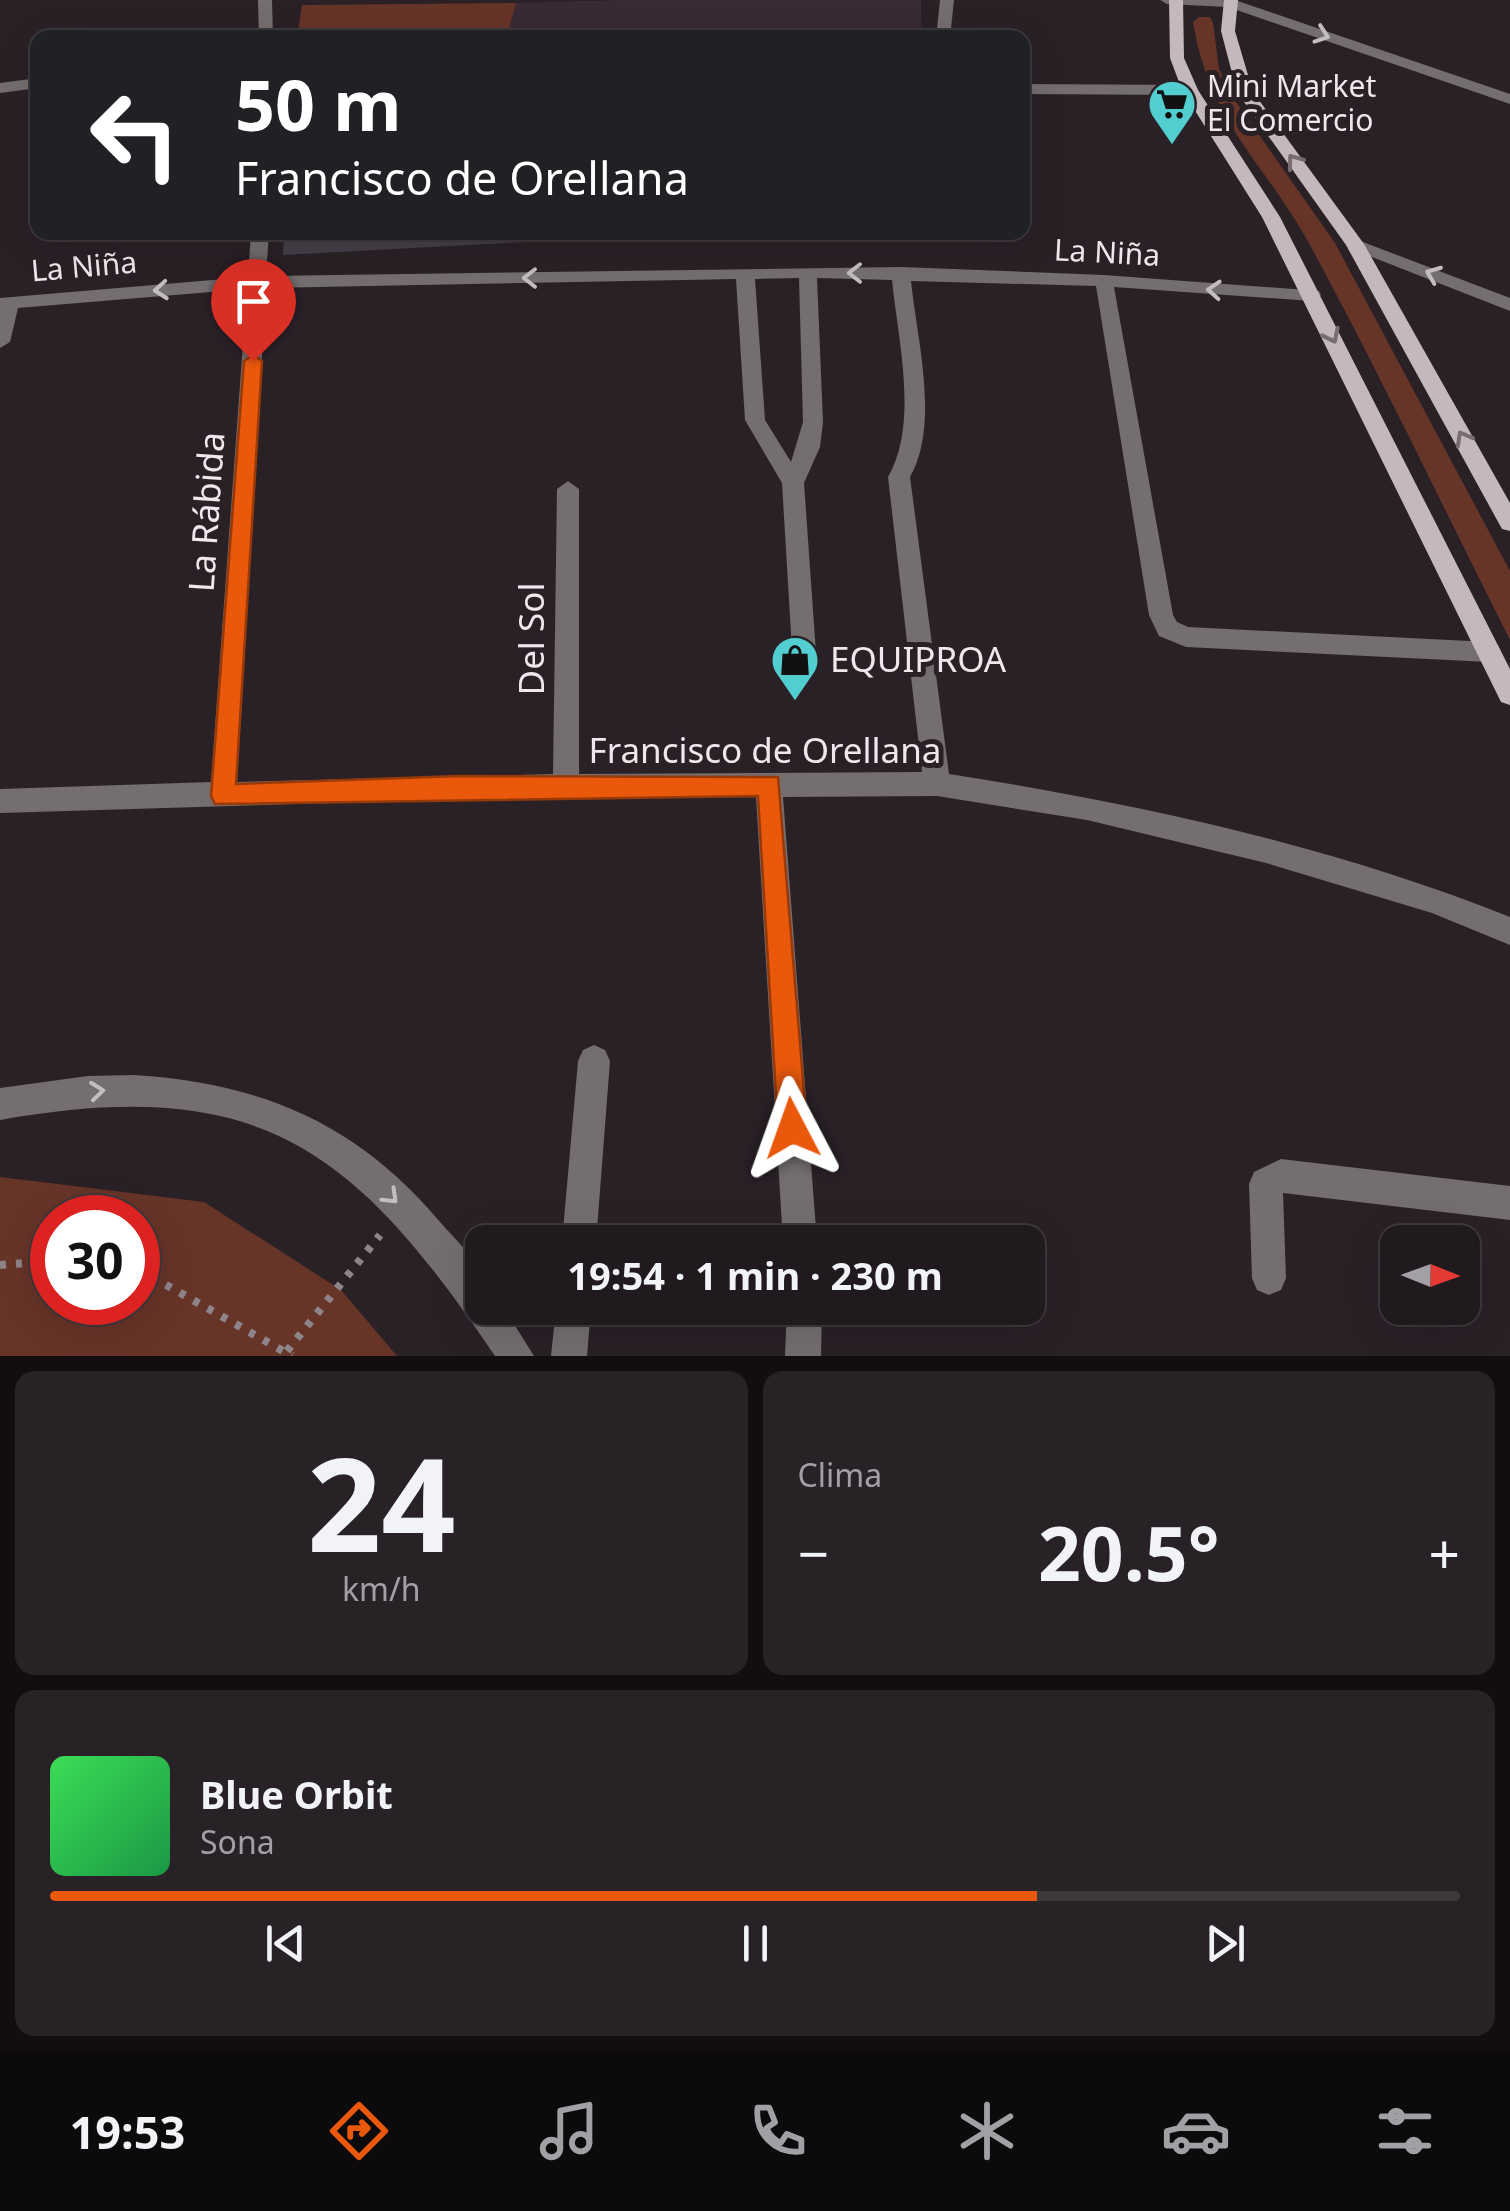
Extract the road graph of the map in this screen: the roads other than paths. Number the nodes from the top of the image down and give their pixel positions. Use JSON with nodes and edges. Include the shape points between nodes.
{"nodes":[{"id":1,"x":265,"y":0,"type":"edge"},
{"id":2,"x":948,"y":0,"type":"edge"},
{"id":3,"x":1173,"y":0,"type":"edge"},
{"id":4,"x":1230,"y":2,"type":"edge"},
{"id":5,"x":266,"y":30,"type":"edge"},
{"id":6,"x":944,"y":30,"type":"edge"},
{"id":7,"x":30,"y":84,"type":"edge"},
{"id":8,"x":0,"y":88,"type":"edge"},
{"id":9,"x":1030,"y":89,"type":"edge"},
{"id":10,"x":1190,"y":90,"type":"junction"},
{"id":11,"x":1510,"y":99,"type":"edge"},
{"id":12,"x":260,"y":240,"type":"edge"},
{"id":13,"x":1356,"y":244,"type":"junction"},
{"id":14,"x":808,"y":272,"type":"junction"},
{"id":15,"x":745,"y":273,"type":"junction"},
{"id":16,"x":901,"y":273,"type":"junction"},
{"id":17,"x":258,"y":282,"type":"junction"},
{"id":18,"x":1104,"y":282,"type":"junction"},
{"id":19,"x":1312,"y":295,"type":"junction"},
{"id":20,"x":5,"y":304,"type":"edge"},
{"id":21,"x":1510,"y":305,"type":"edge"},
{"id":22,"x":0,"y":342,"type":"edge"},
{"id":23,"x":793,"y":482,"type":"junction"},
{"id":24,"x":568,"y":489,"type":"dead end"},
{"id":25,"x":1510,"y":524,"type":"edge"},
{"id":26,"x":1488,"y":652,"type":"junction"},
{"id":27,"x":805,"y":667,"type":"dead end"},
{"id":28,"x":1510,"y":694,"type":"edge"},
{"id":29,"x":937,"y":784,"type":"junction"},
{"id":30,"x":769,"y":785,"type":"junction"},
{"id":31,"x":566,"y":788,"type":"junction"},
{"id":32,"x":223,"y":796,"type":"junction"},
{"id":33,"x":0,"y":801,"type":"edge"},
{"id":34,"x":1510,"y":931,"type":"edge"},
{"id":35,"x":594,"y":1061,"type":"dead end"},
{"id":36,"x":0,"y":1104,"type":"edge"},
{"id":37,"x":1510,"y":1204,"type":"edge"},
{"id":38,"x":580,"y":1225,"type":"edge"},
{"id":39,"x":799,"y":1225,"type":"edge"},
{"id":40,"x":1269,"y":1278,"type":"dead end"},
{"id":41,"x":465,"y":1285,"type":"edge"},
{"id":42,"x":495,"y":1325,"type":"edge"},
{"id":43,"x":573,"y":1325,"type":"edge"},
{"id":44,"x":804,"y":1325,"type":"edge"},
{"id":45,"x":516,"y":1356,"type":"edge"},
{"id":46,"x":570,"y":1356,"type":"edge"},
{"id":47,"x":803,"y":1356,"type":"edge"}],
"edges":[{"from":1,"to":5,"type":"street"},
{"from":2,"to":6,"type":"street"},
{"from":3,"to":4,"type":"street"},
{"from":3,"to":10,"type":"main road","via":[[1177,58]]},
{"from":4,"to":11,"type":"street","one_way":true},
{"from":13,"to":4,"type":"main road","one_way":true,"via":[[1245,92],[1228,31]]},
{"from":7,"to":8,"type":"street"},
{"from":9,"to":10,"type":"street"},
{"from":10,"to":19,"type":"main road"},
{"from":12,"to":17,"type":"street","name":"La Rábida"},
{"from":21,"to":13,"type":"street","one_way":true},
{"from":25,"to":13,"type":"main road","one_way":true},
{"from":14,"to":15,"type":"street","name":"La Niña"},
{"from":16,"to":14,"type":"street","name":"La Niña","one_way":true},
{"from":14,"to":23,"type":"street","via":[[813,422]]},
{"from":15,"to":17,"type":"street","name":"La Niña","one_way":true},
{"from":15,"to":23,"type":"street","via":[[755,420]]},
{"from":16,"to":18,"type":"street","name":"La Niña"},
{"from":16,"to":29,"type":"street","via":[[916,430],[899,478]]},
{"from":17,"to":20,"type":"street","name":"La Niña","one_way":true},
{"from":17,"to":32,"type":"street","name":"La Rábida"},
{"from":19,"to":18,"type":"street","name":"La Niña","one_way":true},
{"from":18,"to":26,"type":"street","via":[[1168,628],[1186,637]]},
{"from":19,"to":26,"type":"main road","one_way":true},
{"from":20,"to":22,"type":"street"},
{"from":23,"to":27,"type":"street"},
{"from":24,"to":31,"type":"street","name":"Del Sol"},
{"from":26,"to":28,"type":"main road"},
{"from":29,"to":30,"type":"street","name":"Francisco de Orellana"},
{"from":29,"to":34,"type":"street","name":"Francisco de Orellana","via":[[1087,808],[1266,850],[1433,900]]},
{"from":30,"to":31,"type":"street","name":"Francisco de Orellana"},
{"from":30,"to":39,"type":"street"},
{"from":31,"to":32,"type":"street","name":"Francisco de Orellana"},
{"from":32,"to":33,"type":"street","name":"Francisco de Orellana"},
{"from":35,"to":38,"type":"street"},
{"from":36,"to":41,"type":"street","one_way":true,"via":[[110,1089],[186,1092],[302,1127],[348,1155],[402,1206]]},
{"from":37,"to":40,"type":"street","via":[[1281,1176],[1266,1184],[1264,1194]]},
{"from":42,"to":45,"type":"street"},
{"from":43,"to":46,"type":"street"},
{"from":44,"to":47,"type":"street"}]}
